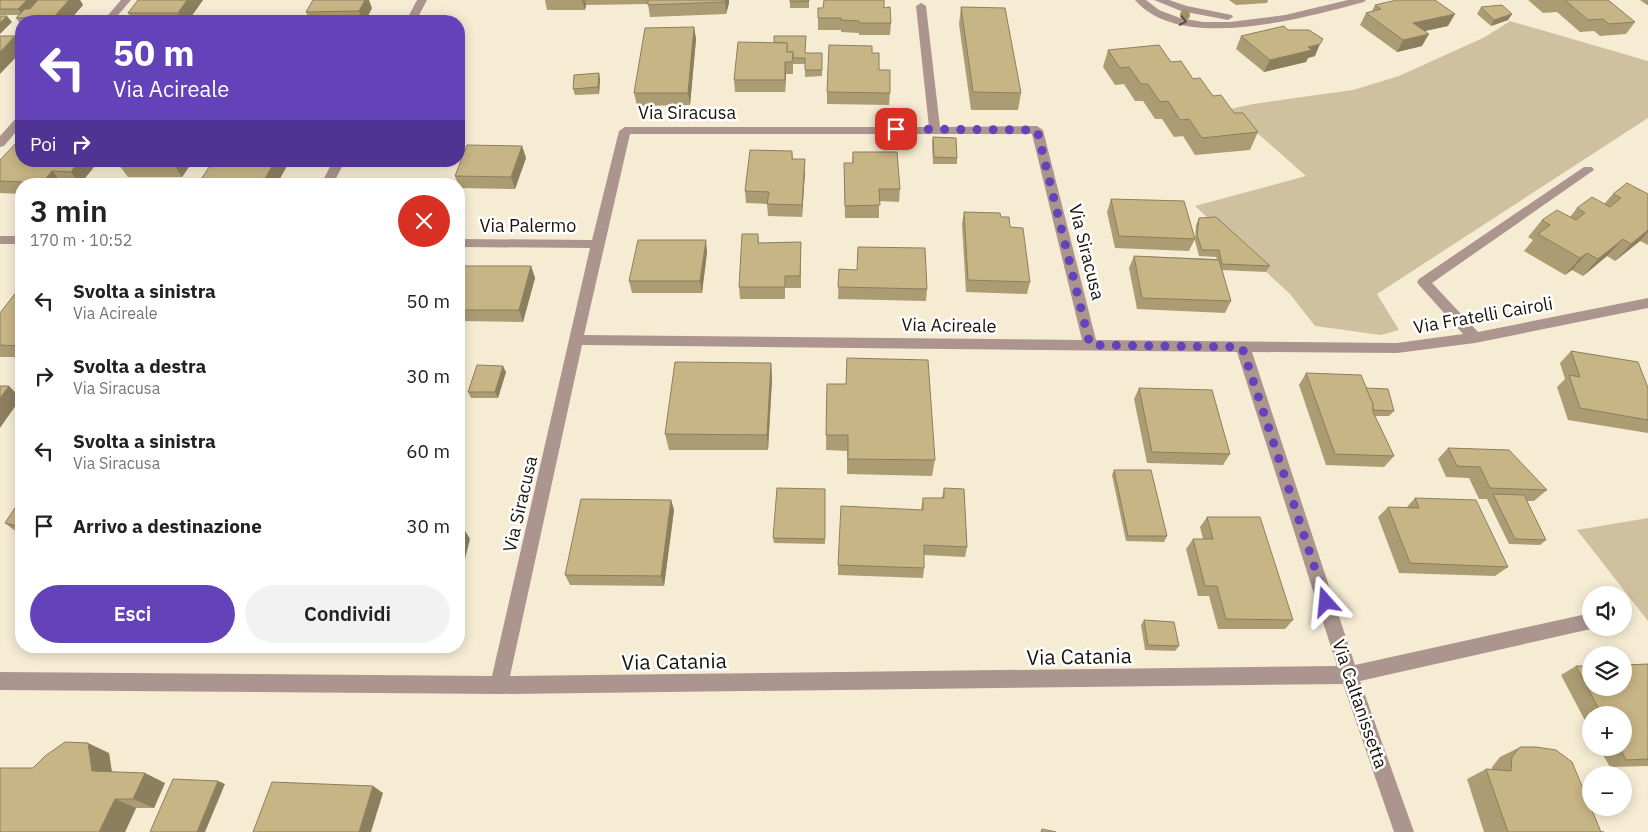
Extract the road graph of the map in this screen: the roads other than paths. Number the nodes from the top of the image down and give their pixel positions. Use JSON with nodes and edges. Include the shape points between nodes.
{"nodes":[{"id":1,"x":126,"y":0,"type":"edge"},
{"id":2,"x":422,"y":0,"type":"edge"},
{"id":3,"x":1140,"y":0,"type":"edge"},
{"id":4,"x":1159,"y":0,"type":"edge"},
{"id":5,"x":1361,"y":0,"type":"edge"},
{"id":6,"x":921,"y":6,"type":"dead end"},
{"id":7,"x":113,"y":15,"type":"edge"},
{"id":8,"x":414,"y":15,"type":"edge"},
{"id":9,"x":1264,"y":22,"type":"junction"},
{"id":10,"x":15,"y":126,"type":"edge"},
{"id":11,"x":935,"y":129,"type":"junction"},
{"id":12,"x":0,"y":143,"type":"edge"},
{"id":13,"x":1588,"y":170,"type":"dead end"},
{"id":14,"x":0,"y":240,"type":"edge"},
{"id":15,"x":15,"y":240,"type":"edge"},
{"id":16,"x":465,"y":243,"type":"edge"},
{"id":17,"x":597,"y":244,"type":"junction"},
{"id":18,"x":1648,"y":303,"type":"edge"},
{"id":19,"x":1475,"y":338,"type":"junction"},
{"id":20,"x":576,"y":340,"type":"junction"},
{"id":21,"x":1090,"y":345,"type":"junction"},
{"id":22,"x":1242,"y":347,"type":"junction"},
{"id":23,"x":1322,"y":347,"type":"joint"},
{"id":24,"x":1582,"y":623,"type":"edge"},
{"id":25,"x":1349,"y":675,"type":"junction"},
{"id":26,"x":0,"y":681,"type":"edge"},
{"id":27,"x":499,"y":685,"type":"junction"},
{"id":28,"x":1404,"y":832,"type":"edge"}],
"edges":[{"from":1,"to":7,"type":"street"},
{"from":2,"to":8,"type":"street"},
{"from":3,"to":9,"type":"street","one_way":true,"via":[[1155,12],[1180,21],[1229,26]]},
{"from":4,"to":9,"type":"street","via":[[1210,15]]},
{"from":5,"to":9,"type":"street"},
{"from":6,"to":11,"type":"street"},
{"from":10,"to":12,"type":"street"},
{"from":11,"to":17,"type":"street","name":"Via Siracusa","via":[[625,131]]},
{"from":11,"to":21,"type":"street","name":"Via Siracusa","via":[[1037,130]]},
{"from":13,"to":19,"type":"street","via":[[1424,282]]},
{"from":14,"to":15,"type":"street"},
{"from":16,"to":17,"type":"street","name":"Via Palermo"},
{"from":17,"to":20,"type":"street","name":"Via Siracusa"},
{"from":18,"to":19,"type":"street","name":"Via Fratelli Cairoli"},
{"from":19,"to":23,"type":"street","name":"Via Fratelli Cairoli","via":[[1397,348]]},
{"from":20,"to":21,"type":"street","name":"Via Acireale"},
{"from":20,"to":27,"type":"street","name":"Via Siracusa"},
{"from":21,"to":22,"type":"street","name":"Via Acireale"},
{"from":22,"to":23,"type":"street","name":"Via Acireale"},
{"from":22,"to":25,"type":"street","name":"Via Caltanissetta"},
{"from":24,"to":25,"type":"street","name":"Via Catania"},
{"from":25,"to":27,"type":"street","name":"Via Catania"},
{"from":25,"to":28,"type":"street","name":"Via Caltanissetta"},
{"from":26,"to":27,"type":"street","name":"Via Catania"}]}
